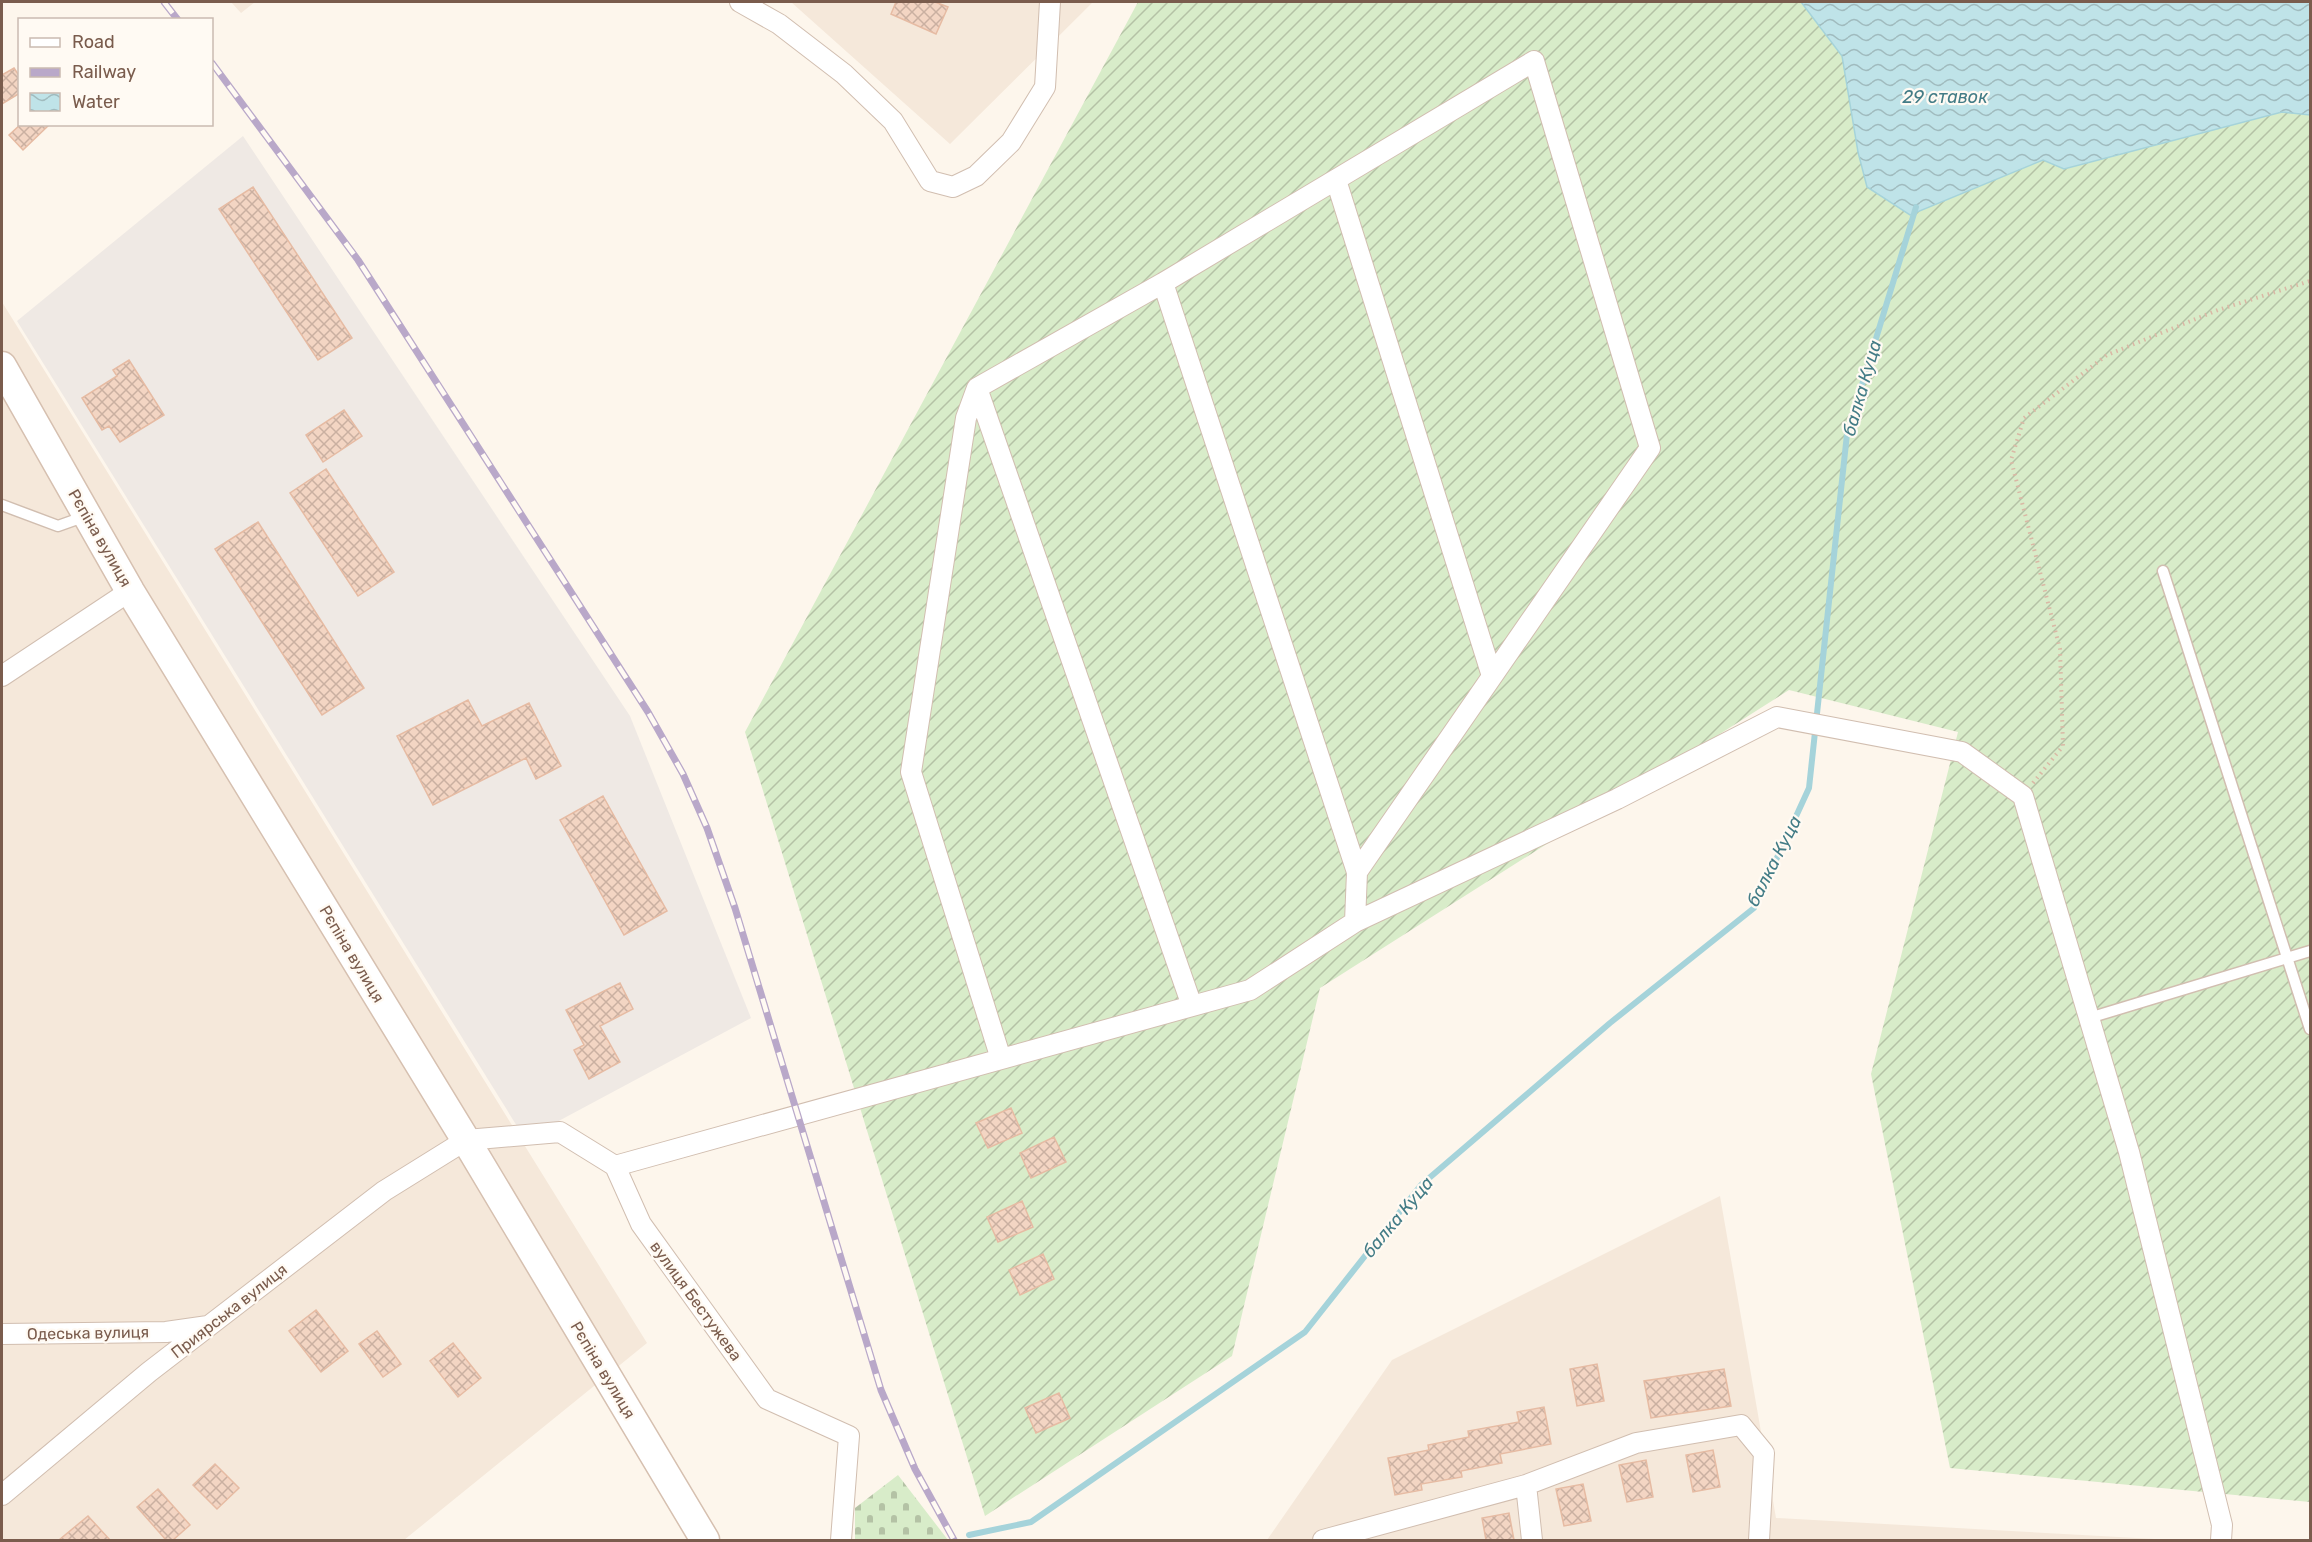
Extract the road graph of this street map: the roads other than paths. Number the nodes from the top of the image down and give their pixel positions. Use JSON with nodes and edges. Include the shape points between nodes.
{"nodes":[{"id":1,"x":740,"y":2,"type":"edge"},
{"id":2,"x":1050,"y":2,"type":"edge"},
{"id":3,"x":1335,"y":180,"type":"junction"},
{"id":4,"x":1163,"y":284,"type":"junction"},
{"id":5,"x":2,"y":366,"type":"edge"},
{"id":6,"x":977,"y":388,"type":"junction"},
{"id":7,"x":2,"y":505,"type":"edge"},
{"id":8,"x":87,"y":516,"type":"junction"},
{"id":9,"x":2163,"y":571,"type":"dead end"},
{"id":10,"x":130,"y":591,"type":"junction"},
{"id":11,"x":2,"y":676,"type":"edge"},
{"id":12,"x":1492,"y":676,"type":"junction"},
{"id":13,"x":1357,"y":872,"type":"junction"},
{"id":14,"x":1355,"y":922,"type":"junction"},
{"id":15,"x":2310,"y":951,"type":"edge"},
{"id":16,"x":2288,"y":958,"type":"junction"},
{"id":17,"x":1192,"y":1006,"type":"junction"},
{"id":18,"x":2089,"y":1018,"type":"junction"},
{"id":19,"x":2310,"y":1029,"type":"edge"},
{"id":20,"x":1001,"y":1059,"type":"junction"},
{"id":21,"x":466,"y":1140,"type":"junction"},
{"id":22,"x":615,"y":1166,"type":"junction"},
{"id":23,"x":210,"y":1325,"type":"junction"},
{"id":24,"x":2,"y":1334,"type":"edge"},
{"id":25,"x":1526,"y":1485,"type":"junction"},
{"id":26,"x":2,"y":1495,"type":"edge"},
{"id":27,"x":705,"y":1540,"type":"edge"},
{"id":28,"x":841,"y":1540,"type":"edge"},
{"id":29,"x":1323,"y":1540,"type":"edge"},
{"id":30,"x":1532,"y":1540,"type":"edge"},
{"id":31,"x":1759,"y":1540,"type":"edge"},
{"id":32,"x":2221,"y":1540,"type":"edge"}],
"edges":[{"from":1,"to":2,"type":"street","via":[[779,24],[844,74],[893,121],[930,181],[953,187],[976,176],[1011,142],[1045,87]]},
{"from":3,"to":4,"type":"street"},
{"from":3,"to":12,"type":"street"},
{"from":3,"to":12,"type":"street","via":[[1534,61],[1650,448]]},
{"from":4,"to":6,"type":"street"},
{"from":4,"to":13,"type":"street"},
{"from":5,"to":8,"type":"street","name":"Рєпіна вулиця"},
{"from":6,"to":17,"type":"street"},
{"from":6,"to":20,"type":"street","via":[[966,418],[911,772]]},
{"from":7,"to":8,"type":"lane","via":[[58,526]]},
{"from":8,"to":10,"type":"street","name":"Рєпіна вулиця"},
{"from":9,"to":16,"type":"lane"},
{"from":10,"to":11,"type":"street"},
{"from":10,"to":21,"type":"street","name":"Рєпіна вулиця"},
{"from":12,"to":13,"type":"street"},
{"from":13,"to":14,"type":"street"},
{"from":14,"to":17,"type":"street","via":[[1250,990]]},
{"from":14,"to":18,"type":"street","via":[[1617,799],[1777,717],[1962,752],[2023,796]]},
{"from":15,"to":16,"type":"lane"},
{"from":16,"to":18,"type":"lane"},
{"from":16,"to":19,"type":"lane"},
{"from":17,"to":20,"type":"street"},
{"from":18,"to":32,"type":"street","via":[[2132,1164],[2222,1525]]},
{"from":20,"to":22,"type":"street"},
{"from":21,"to":22,"type":"street","via":[[560,1132]]},
{"from":21,"to":23,"type":"street","name":"Приярська вулиця","via":[[384,1191]]},
{"from":21,"to":27,"type":"street","name":"Рєпіна вулиця"},
{"from":22,"to":28,"type":"street","name":"вулиця Бестужева","via":[[641,1224],[767,1399],[849,1436]]},
{"from":23,"to":24,"type":"street","name":"Одеська вулиця","via":[[166,1332]]},
{"from":23,"to":26,"type":"street","name":"Приярська вулиця"},
{"from":25,"to":29,"type":"street"},
{"from":25,"to":30,"type":"street"},
{"from":25,"to":31,"type":"street","via":[[1636,1443],[1741,1425],[1764,1453]]}]}
